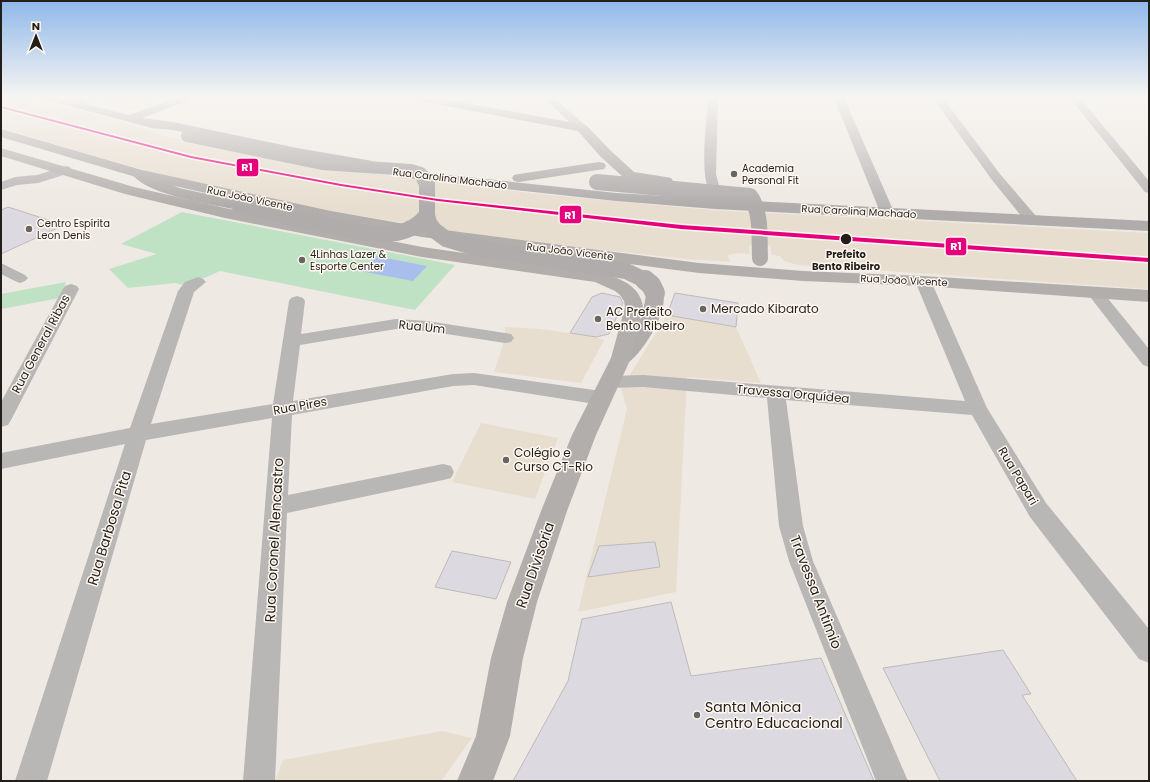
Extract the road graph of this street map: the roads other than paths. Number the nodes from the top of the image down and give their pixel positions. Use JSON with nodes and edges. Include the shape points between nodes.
{"nodes":[{"id":1,"x":6,"y":134,"type":"edge"},
{"id":2,"x":180,"y":134,"type":"edge"},
{"id":3,"x":214,"y":134,"type":"edge"},
{"id":4,"x":588,"y":134,"type":"edge"},
{"id":5,"x":712,"y":134,"type":"edge"},
{"id":6,"x":855,"y":134,"type":"edge"},
{"id":7,"x":965,"y":134,"type":"edge"},
{"id":8,"x":1105,"y":134,"type":"edge"},
{"id":9,"x":1,"y":152,"type":"edge"},
{"id":10,"x":605,"y":153,"type":"junction"},
{"id":11,"x":43,"y":164,"type":"junction"},
{"id":12,"x":598,"y":166,"type":"junction"},
{"id":13,"x":66,"y":170,"type":"junction"},
{"id":14,"x":139,"y":174,"type":"junction"},
{"id":15,"x":710,"y":174,"type":"junction"},
{"id":16,"x":15,"y":180,"type":"junction"},
{"id":17,"x":474,"y":181,"type":"junction"},
{"id":18,"x":592,"y":182,"type":"junction"},
{"id":19,"x":691,"y":183,"type":"junction"},
{"id":20,"x":1,"y":186,"type":"edge"},
{"id":21,"x":714,"y":189,"type":"junction"},
{"id":22,"x":1149,"y":189,"type":"edge"},
{"id":23,"x":568,"y":192,"type":"junction"},
{"id":24,"x":782,"y":207,"type":"junction"},
{"id":25,"x":887,"y":212,"type":"junction"},
{"id":26,"x":427,"y":215,"type":"junction"},
{"id":27,"x":331,"y":216,"type":"junction"},
{"id":28,"x":1031,"y":219,"type":"junction"},
{"id":29,"x":1149,"y":226,"type":"edge"},
{"id":30,"x":312,"y":231,"type":"junction"},
{"id":31,"x":760,"y":265,"type":"junction"},
{"id":32,"x":1,"y":268,"type":"edge"},
{"id":33,"x":20,"y":278,"type":"dead end"},
{"id":34,"x":923,"y":281,"type":"junction"},
{"id":35,"x":198,"y":282,"type":"dead end"},
{"id":36,"x":70,"y":289,"type":"dead end"},
{"id":37,"x":1095,"y":293,"type":"junction"},
{"id":38,"x":630,"y":294,"type":"joint"},
{"id":39,"x":1149,"y":296,"type":"edge"},
{"id":40,"x":297,"y":301,"type":"dead end"},
{"id":41,"x":505,"y":338,"type":"dead end"},
{"id":42,"x":292,"y":341,"type":"junction"},
{"id":43,"x":621,"y":358,"type":"junction"},
{"id":44,"x":1149,"y":362,"type":"edge"},
{"id":45,"x":605,"y":390,"type":"junction"},
{"id":46,"x":776,"y":393,"type":"junction"},
{"id":47,"x":282,"y":409,"type":"junction"},
{"id":48,"x":978,"y":409,"type":"junction"},
{"id":49,"x":1,"y":420,"type":"edge"},
{"id":50,"x":138,"y":434,"type":"junction"},
{"id":51,"x":1,"y":461,"type":"edge"},
{"id":52,"x":443,"y":472,"type":"dead end"},
{"id":53,"x":277,"y":506,"type":"junction"},
{"id":54,"x":1149,"y":650,"type":"edge"},
{"id":55,"x":31,"y":781,"type":"edge"},
{"id":56,"x":259,"y":781,"type":"edge"},
{"id":57,"x":475,"y":781,"type":"edge"},
{"id":58,"x":892,"y":781,"type":"edge"}],
"edges":[{"from":1,"to":14,"type":"main road","name":"Rua João Vicente"},
{"from":2,"to":26,"type":"main road","bridge":true,"via":[[322,164],[415,171],[426,180]]},
{"from":3,"to":17,"type":"main road","name":"Rua Carolina Machado","via":[[297,152],[357,161],[398,173]]},
{"from":4,"to":10,"type":"main road"},
{"from":5,"to":15,"type":"street"},
{"from":6,"to":25,"type":"street"},
{"from":7,"to":28,"type":"street"},
{"from":8,"to":22,"type":"street"},
{"from":9,"to":11,"type":"main road","name":"Rua João Vicente"},
{"from":10,"to":12,"type":"main road","via":[[604,162]]},
{"from":10,"to":19,"type":"main road","via":[[632,176]]},
{"from":11,"to":13,"type":"main road","name":"Rua João Vicente"},
{"from":11,"to":16,"type":"street","via":[[19,174]]},
{"from":12,"to":17,"type":"main road","via":[[512,179]]},
{"from":12,"to":18,"type":"main road","via":[[583,176]]},
{"from":13,"to":16,"type":"street","via":[[38,179]]},
{"from":13,"to":30,"type":"main road","name":"Rua João Vicente","via":[[138,193]]},
{"from":14,"to":26,"type":"main road","bridge":true,"via":[[150,182],[170,190],[380,234],[409,229]]},
{"from":14,"to":27,"type":"main road","name":"Rua João Vicente"},
{"from":15,"to":19,"type":"street","via":[[703,180]]},
{"from":15,"to":21,"type":"street"},
{"from":16,"to":20,"type":"street"},
{"from":17,"to":23,"type":"main road","name":"Rua Carolina Machado"},
{"from":18,"to":23,"type":"main road","via":[[563,182],[562,187]]},
{"from":18,"to":31,"type":"main road","bridge":true,"via":[[750,196],[754,199]]},
{"from":19,"to":21,"type":"main road"},
{"from":21,"to":24,"type":"main road"},
{"from":23,"to":24,"type":"main road","name":"Rua Carolina Machado"},
{"from":24,"to":25,"type":"main road","name":"Rua Carolina Machado"},
{"from":25,"to":28,"type":"main road","name":"Rua Carolina Machado"},
{"from":26,"to":43,"type":"main road","name":"Rua Divisória","bridge":true,"via":[[434,231],[457,244],[626,271],[645,279],[655,293],[655,306],[651,318]]},
{"from":27,"to":30,"type":"main road","via":[[332,225]]},
{"from":27,"to":31,"type":"main road","name":"Rua João Vicente","via":[[456,237],[699,268]]},
{"from":28,"to":29,"type":"main road","name":"Rua Carolina Machado"},
{"from":30,"to":38,"type":"main road","name":"Rua João Vicente","via":[[422,252],[597,277],[616,284]]},
{"from":31,"to":34,"type":"main road","name":"Rua João Vicente"},
{"from":32,"to":33,"type":"street"},
{"from":34,"to":37,"type":"main road","name":"Rua João Vicente"},
{"from":34,"to":48,"type":"street","name":"Rua Papari"},
{"from":35,"to":50,"type":"street","name":"Rua Barbosa Pita","via":[[186,291]]},
{"from":36,"to":49,"type":"street","name":"Rua General Ribas"},
{"from":37,"to":39,"type":"main road","name":"Rua João Vicente"},
{"from":37,"to":44,"type":"street"},
{"from":38,"to":43,"type":"main road","name":"Rua Divisória","via":[[634,307]]},
{"from":40,"to":42,"type":"street","name":"Rua Coronel Alencastro"},
{"from":41,"to":42,"type":"street","name":"Rua Um","via":[[396,324]]},
{"from":42,"to":47,"type":"street","name":"Rua Coronel Alencastro"},
{"from":43,"to":45,"type":"main road","name":"Rua Divisória"},
{"from":45,"to":46,"type":"street","name":"Travessa Orquídea","via":[[643,381]]},
{"from":45,"to":47,"type":"street","name":"Rua Pires","via":[[463,379]]},
{"from":45,"to":57,"type":"main road","name":"Rua Divisória","via":[[554,511],[522,602],[507,658],[493,736]]},
{"from":46,"to":48,"type":"street","name":"Travessa Orquídea"},
{"from":46,"to":58,"type":"street","name":"Travessa Antimio","via":[[791,526],[801,561]]},
{"from":47,"to":50,"type":"street","name":"Rua Pires"},
{"from":47,"to":53,"type":"street","name":"Rua Coronel Alencastro"},
{"from":48,"to":54,"type":"street","name":"Rua Papari","via":[[1038,510]]},
{"from":50,"to":51,"type":"street","name":"Rua Pires"},
{"from":50,"to":55,"type":"street","name":"Rua Barbosa Pita"},
{"from":52,"to":53,"type":"street"},
{"from":53,"to":56,"type":"street","name":"Rua Coronel Alencastro"}]}
